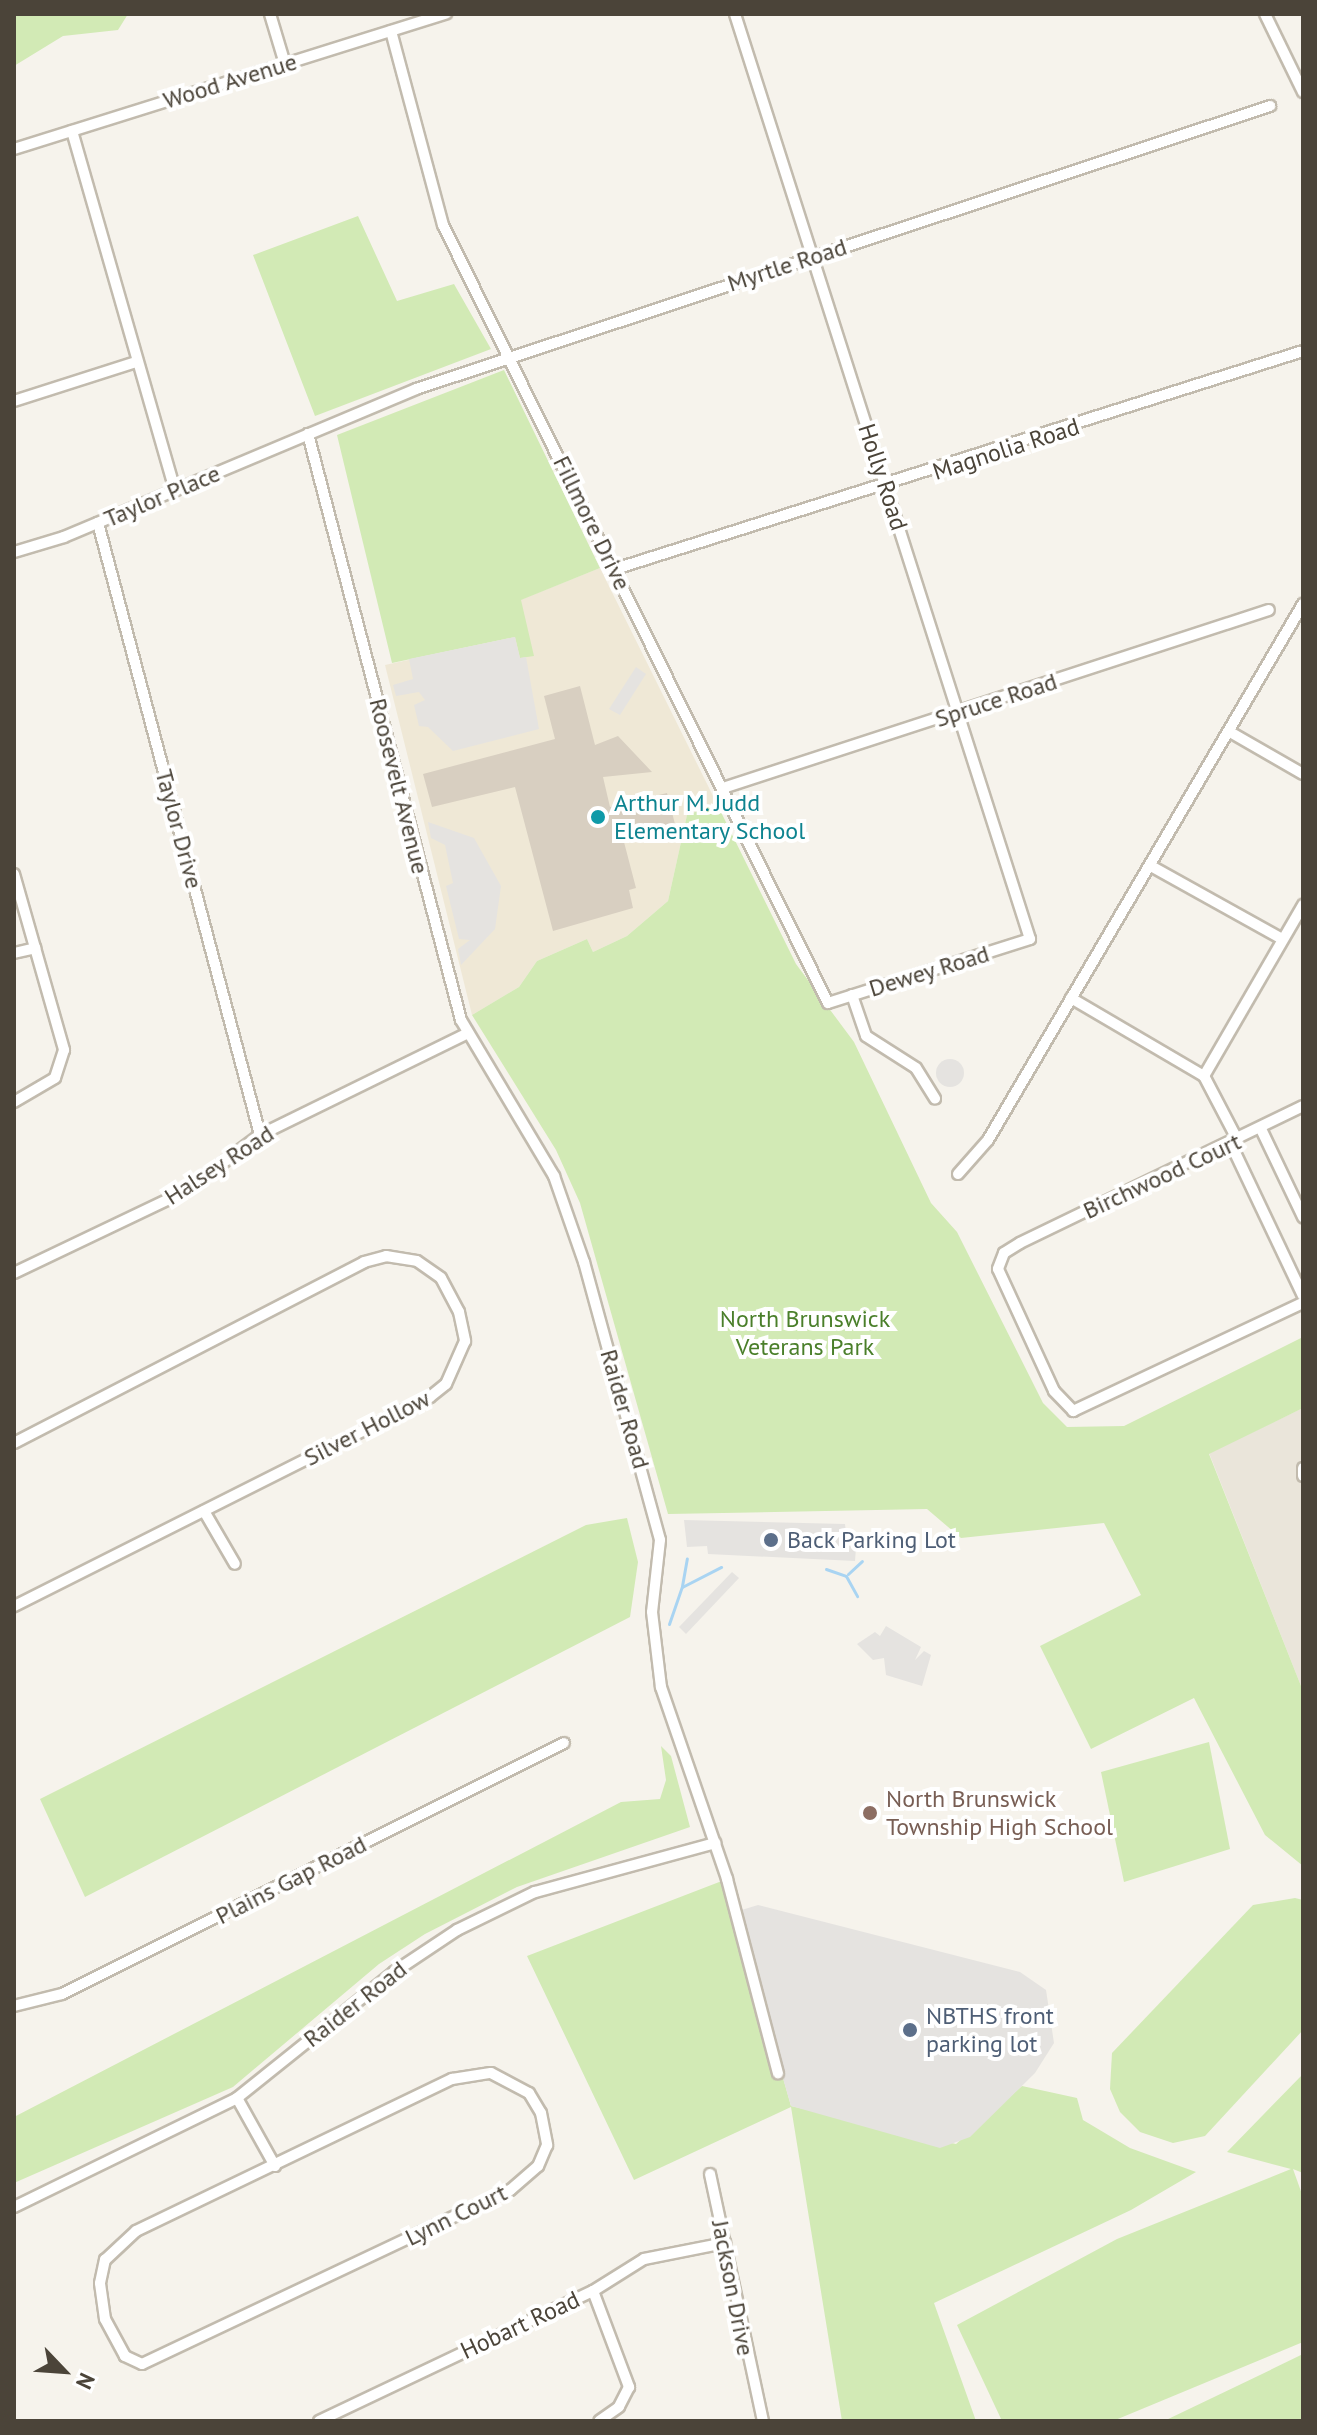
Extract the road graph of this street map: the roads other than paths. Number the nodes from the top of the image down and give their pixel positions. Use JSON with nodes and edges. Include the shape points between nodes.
{"nodes":[{"id":1,"x":270,"y":14,"type":"edge"},
{"id":2,"x":446,"y":14,"type":"edge"},
{"id":3,"x":735,"y":14,"type":"edge"},
{"id":4,"x":1265,"y":14,"type":"edge"},
{"id":5,"x":391,"y":31,"type":"junction"},
{"id":6,"x":285,"y":64,"type":"junction"},
{"id":7,"x":1303,"y":92,"type":"edge"},
{"id":8,"x":1270,"y":106,"type":"dead end"},
{"id":9,"x":72,"y":131,"type":"junction"},
{"id":10,"x":14,"y":149,"type":"edge"},
{"id":11,"x":812,"y":257,"type":"junction"},
{"id":12,"x":1303,"y":351,"type":"edge"},
{"id":13,"x":510,"y":356,"type":"junction"},
{"id":14,"x":136,"y":362,"type":"junction"},
{"id":15,"x":14,"y":401,"type":"edge"},
{"id":16,"x":308,"y":434,"type":"junction"},
{"id":17,"x":887,"y":488,"type":"junction"},
{"id":18,"x":175,"y":491,"type":"junction"},
{"id":19,"x":98,"y":523,"type":"junction"},
{"id":20,"x":14,"y":552,"type":"edge"},
{"id":21,"x":615,"y":569,"type":"junction"},
{"id":22,"x":1303,"y":604,"type":"edge"},
{"id":23,"x":1269,"y":610,"type":"dead end"},
{"id":24,"x":958,"y":712,"type":"junction"},
{"id":25,"x":1230,"y":732,"type":"junction"},
{"id":26,"x":1303,"y":774,"type":"edge"},
{"id":27,"x":723,"y":788,"type":"junction"},
{"id":28,"x":1151,"y":866,"type":"junction"},
{"id":29,"x":14,"y":874,"type":"edge"},
{"id":30,"x":1303,"y":905,"type":"edge"},
{"id":31,"x":1030,"y":939,"type":"joint"},
{"id":32,"x":1282,"y":939,"type":"junction"},
{"id":33,"x":35,"y":948,"type":"junction"},
{"id":34,"x":14,"y":953,"type":"edge"},
{"id":35,"x":852,"y":995,"type":"junction"},
{"id":36,"x":1071,"y":998,"type":"junction"},
{"id":37,"x":828,"y":1003,"type":"joint"},
{"id":38,"x":466,"y":1034,"type":"junction"},
{"id":39,"x":1204,"y":1076,"type":"junction"},
{"id":40,"x":935,"y":1098,"type":"dead end"},
{"id":41,"x":14,"y":1102,"type":"edge"},
{"id":42,"x":1303,"y":1106,"type":"edge"},
{"id":43,"x":523,"y":1123,"type":"joint"},
{"id":44,"x":1261,"y":1129,"type":"junction"},
{"id":45,"x":260,"y":1135,"type":"junction"},
{"id":46,"x":1233,"y":1141,"type":"junction"},
{"id":47,"x":958,"y":1174,"type":"dead end"},
{"id":48,"x":1303,"y":1217,"type":"edge"},
{"id":49,"x":14,"y":1273,"type":"edge"},
{"id":50,"x":1303,"y":1296,"type":"edge"},
{"id":51,"x":1303,"y":1303,"type":"edge"},
{"id":52,"x":14,"y":1443,"type":"edge"},
{"id":53,"x":1303,"y":1468,"type":"edge"},
{"id":54,"x":1303,"y":1476,"type":"edge"},
{"id":55,"x":204,"y":1511,"type":"junction"},
{"id":56,"x":235,"y":1564,"type":"dead end"},
{"id":57,"x":14,"y":1606,"type":"edge"},
{"id":58,"x":564,"y":1743,"type":"dead end"},
{"id":59,"x":715,"y":1843,"type":"junction"},
{"id":60,"x":14,"y":2006,"type":"edge"},
{"id":61,"x":778,"y":2073,"type":"dead end"},
{"id":62,"x":237,"y":2098,"type":"junction"},
{"id":63,"x":275,"y":2166,"type":"junction"},
{"id":64,"x":710,"y":2174,"type":"dead end"},
{"id":65,"x":14,"y":2207,"type":"edge"},
{"id":66,"x":725,"y":2243,"type":"junction"},
{"id":67,"x":593,"y":2291,"type":"junction"},
{"id":68,"x":319,"y":2421,"type":"edge"},
{"id":69,"x":599,"y":2421,"type":"edge"},
{"id":70,"x":763,"y":2421,"type":"edge"}],
"edges":[{"from":1,"to":6,"type":"street"},
{"from":2,"to":5,"type":"street","name":"Wood Avenue"},
{"from":3,"to":11,"type":"street","name":"Holly Road"},
{"from":4,"to":7,"type":"street"},
{"from":5,"to":6,"type":"street","name":"Wood Avenue"},
{"from":5,"to":13,"type":"street","name":"Fillmore Drive","via":[[443,225]]},
{"from":6,"to":9,"type":"street","name":"Wood Avenue"},
{"from":8,"to":11,"type":"street","name":"Myrtle Road"},
{"from":9,"to":10,"type":"street","name":"Wood Avenue"},
{"from":9,"to":14,"type":"street"},
{"from":11,"to":13,"type":"street","name":"Myrtle Road"},
{"from":11,"to":17,"type":"street","name":"Holly Road"},
{"from":12,"to":17,"type":"street","name":"Magnolia Road"},
{"from":13,"to":16,"type":"street","name":"Myrtle Road"},
{"from":13,"to":21,"type":"street","name":"Fillmore Drive"},
{"from":14,"to":15,"type":"street"},
{"from":14,"to":18,"type":"street"},
{"from":16,"to":18,"type":"street","name":"Taylor Place"},
{"from":16,"to":38,"type":"street","name":"Roosevelt Avenue"},
{"from":17,"to":21,"type":"street","name":"Magnolia Road"},
{"from":17,"to":24,"type":"street","name":"Holly Road"},
{"from":18,"to":19,"type":"street","name":"Taylor Place"},
{"from":19,"to":20,"type":"street","name":"Taylor Place"},
{"from":19,"to":45,"type":"street","name":"Taylor Drive"},
{"from":21,"to":27,"type":"street","name":"Fillmore Drive"},
{"from":22,"to":25,"type":"street"},
{"from":23,"to":24,"type":"street","name":"Spruce Road"},
{"from":24,"to":27,"type":"street","name":"Spruce Road"},
{"from":24,"to":31,"type":"street","name":"Holly Road"},
{"from":25,"to":26,"type":"street"},
{"from":25,"to":28,"type":"street"},
{"from":27,"to":37,"type":"street","name":"Fillmore Drive"},
{"from":28,"to":32,"type":"street"},
{"from":28,"to":36,"type":"street"},
{"from":29,"to":33,"type":"street"},
{"from":30,"to":32,"type":"street"},
{"from":31,"to":35,"type":"street","name":"Dewey Road"},
{"from":32,"to":39,"type":"street"},
{"from":33,"to":34,"type":"street"},
{"from":33,"to":41,"type":"street","via":[[64,1050],[48,1083]]},
{"from":35,"to":37,"type":"street","name":"Dewey Road"},
{"from":35,"to":40,"type":"street","via":[[866,1036],[916,1068]]},
{"from":36,"to":39,"type":"street"},
{"from":36,"to":47,"type":"street","via":[[988,1140]]},
{"from":38,"to":43,"type":"street","name":"Roosevelt Avenue"},
{"from":38,"to":45,"type":"street","name":"Halsey Road"},
{"from":39,"to":46,"type":"street"},
{"from":42,"to":44,"type":"street","name":"Birchwood Court"},
{"from":43,"to":59,"type":"street","name":"Raider Road","via":[[568,1209],[655,1518],[660,1540],[653,1651]]},
{"from":44,"to":46,"type":"street","name":"Birchwood Court"},
{"from":44,"to":48,"type":"street"},
{"from":45,"to":49,"type":"street","name":"Halsey Road","via":[[184,1192]]},
{"from":46,"to":50,"type":"street"},
{"from":46,"to":51,"type":"street","name":"Birchwood Court","via":[[1020,1243],[1001,1258],[1002,1285],[1054,1391],[1073,1411]]},
{"from":52,"to":55,"type":"street","name":"Silver Hollow","via":[[364,1262],[386,1256],[417,1261],[441,1278],[459,1312],[465,1341],[446,1384]]},
{"from":53,"to":54,"type":"street"},
{"from":55,"to":56,"type":"street"},
{"from":55,"to":57,"type":"street","name":"Silver Hollow"},
{"from":58,"to":60,"type":"street","name":"Plains Gap Road","via":[[62,1994]]},
{"from":59,"to":61,"type":"street","name":"Raider Road"},
{"from":59,"to":62,"type":"street","name":"Raider Road","via":[[535,1892],[457,1930],[394,1972]]},
{"from":62,"to":63,"type":"street"},
{"from":62,"to":65,"type":"street","name":"Raider Road"},
{"from":63,"to":63,"type":"street","name":"Lynn Court","via":[[452,2079],[491,2073],[529,2093],[541,2113],[547,2145],[538,2166],[510,2190],[142,2364],[125,2356],[105,2319],[105,2260],[136,2231]]},
{"from":64,"to":66,"type":"street","name":"Jackson Drive"},
{"from":66,"to":67,"type":"street","name":"Hobart Road","via":[[644,2259]]},
{"from":66,"to":70,"type":"street","name":"Jackson Drive"},
{"from":67,"to":68,"type":"street","name":"Hobart Road"},
{"from":67,"to":69,"type":"street","via":[[629,2387],[619,2407]]}]}
